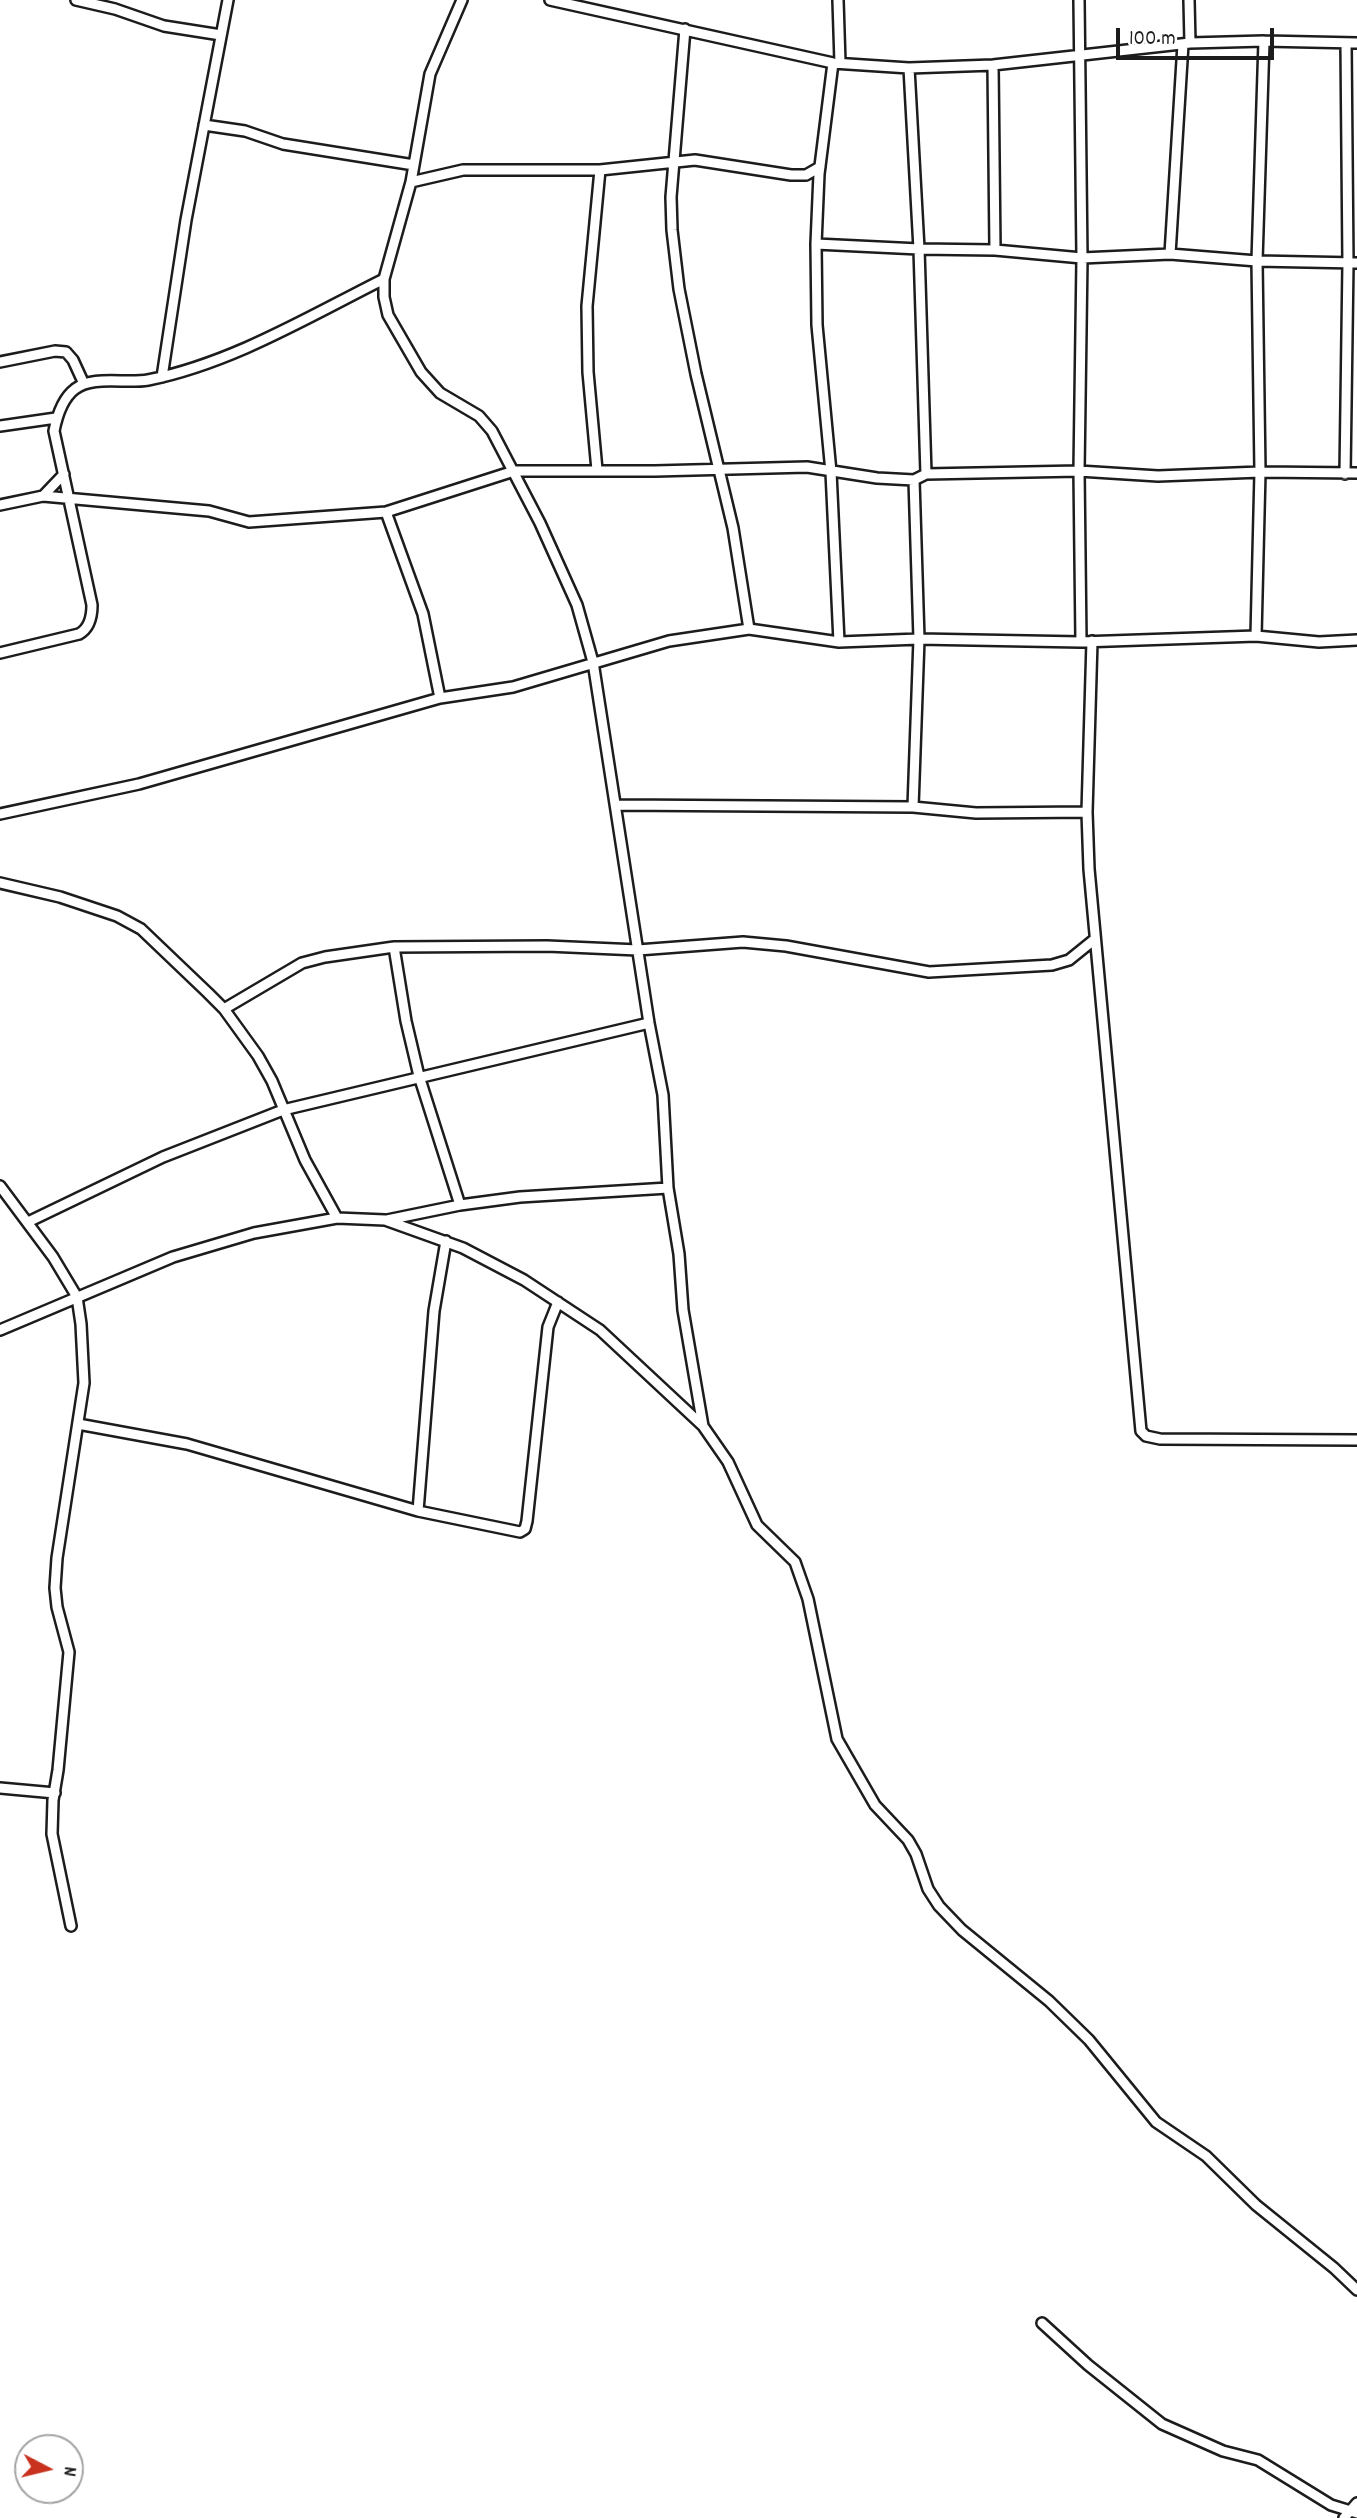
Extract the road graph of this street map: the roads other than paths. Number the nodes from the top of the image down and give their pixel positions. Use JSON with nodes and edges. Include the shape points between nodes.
{"nodes":[{"id":1,"x":76,"y":0,"type":"edge"},
{"id":2,"x":228,"y":0,"type":"edge"},
{"id":3,"x":462,"y":0,"type":"edge"},
{"id":4,"x":550,"y":0,"type":"edge"},
{"id":5,"x":838,"y":0,"type":"edge"},
{"id":6,"x":1079,"y":0,"type":"edge"},
{"id":7,"x":1189,"y":0,"type":"edge"},
{"id":8,"x":685,"y":29,"type":"junction"},
{"id":9,"x":220,"y":35,"type":"junction"},
{"id":10,"x":1264,"y":41,"type":"junction"},
{"id":11,"x":1187,"y":43,"type":"junction"},
{"id":12,"x":1346,"y":43,"type":"junction"},
{"id":13,"x":1357,"y":43,"type":"edge"},
{"id":14,"x":1079,"y":57,"type":"junction"},
{"id":15,"x":836,"y":63,"type":"junction"},
{"id":16,"x":993,"y":65,"type":"junction"},
{"id":17,"x":909,"y":68,"type":"junction"},
{"id":18,"x":204,"y":125,"type":"junction"},
{"id":19,"x":674,"y":161,"type":"junction"},
{"id":20,"x":414,"y":165,"type":"junction"},
{"id":21,"x":820,"y":167,"type":"junction"},
{"id":22,"x":600,"y":170,"type":"junction"},
{"id":23,"x":411,"y":183,"type":"junction"},
{"id":24,"x":816,"y":244,"type":"junction"},
{"id":25,"x":919,"y":249,"type":"junction"},
{"id":26,"x":995,"y":250,"type":"junction"},
{"id":27,"x":1170,"y":254,"type":"junction"},
{"id":28,"x":1082,"y":258,"type":"junction"},
{"id":29,"x":1257,"y":261,"type":"junction"},
{"id":30,"x":1352,"y":263,"type":"edge"},
{"id":31,"x":384,"y":279,"type":"junction"},
{"id":32,"x":0,"y":362,"type":"edge"},
{"id":33,"x":162,"y":377,"type":"junction"},
{"id":34,"x":84,"y":384,"type":"junction"},
{"id":35,"x":56,"y":418,"type":"junction"},
{"id":36,"x":0,"y":426,"type":"edge"},
{"id":37,"x":718,"y":468,"type":"junction"},
{"id":38,"x":597,"y":470,"type":"junction"},
{"id":39,"x":514,"y":471,"type":"junction"},
{"id":40,"x":1079,"y":471,"type":"junction"},
{"id":41,"x":831,"y":472,"type":"junction"},
{"id":42,"x":1260,"y":472,"type":"junction"},
{"id":43,"x":1357,"y":473,"type":"edge"},
{"id":44,"x":64,"y":474,"type":"junction"},
{"id":45,"x":926,"y":474,"type":"junction"},
{"id":46,"x":1345,"y":474,"type":"junction"},
{"id":47,"x":914,"y":480,"type":"junction"},
{"id":48,"x":43,"y":496,"type":"junction"},
{"id":49,"x":70,"y":499,"type":"junction"},
{"id":50,"x":0,"y":505,"type":"edge"},
{"id":51,"x":386,"y":512,"type":"junction"},
{"id":52,"x":749,"y":629,"type":"junction"},
{"id":53,"x":1256,"y":636,"type":"junction"},
{"id":54,"x":919,"y":639,"type":"junction"},
{"id":55,"x":1357,"y":640,"type":"edge"},
{"id":56,"x":1092,"y":641,"type":"junction"},
{"id":57,"x":839,"y":642,"type":"junction"},
{"id":58,"x":1081,"y":642,"type":"junction"},
{"id":59,"x":0,"y":653,"type":"edge"},
{"id":60,"x":593,"y":662,"type":"junction"},
{"id":61,"x":440,"y":698,"type":"junction"},
{"id":62,"x":616,"y":805,"type":"junction"},
{"id":63,"x":913,"y":807,"type":"junction"},
{"id":64,"x":1087,"y":812,"type":"junction"},
{"id":65,"x":0,"y":814,"type":"edge"},
{"id":66,"x":0,"y":883,"type":"edge"},
{"id":67,"x":1095,"y":939,"type":"junction"},
{"id":68,"x":394,"y":947,"type":"junction"},
{"id":69,"x":638,"y":950,"type":"junction"},
{"id":70,"x":224,"y":1009,"type":"junction"},
{"id":71,"x":649,"y":1023,"type":"junction"},
{"id":72,"x":419,"y":1076,"type":"junction"},
{"id":73,"x":283,"y":1110,"type":"junction"},
{"id":74,"x":0,"y":1186,"type":"edge"},
{"id":75,"x":668,"y":1188,"type":"junction"},
{"id":76,"x":460,"y":1205,"type":"junction"},
{"id":77,"x":337,"y":1218,"type":"junction"},
{"id":78,"x":385,"y":1220,"type":"junction"},
{"id":79,"x":28,"y":1222,"type":"junction"},
{"id":80,"x":446,"y":1241,"type":"junction"},
{"id":81,"x":77,"y":1297,"type":"junction"},
{"id":82,"x":558,"y":1302,"type":"junction"},
{"id":83,"x":0,"y":1330,"type":"edge"},
{"id":84,"x":78,"y":1424,"type":"junction"},
{"id":85,"x":704,"y":1426,"type":"junction"},
{"id":86,"x":1357,"y":1440,"type":"edge"},
{"id":87,"x":418,"y":1511,"type":"junction"},
{"id":88,"x":0,"y":1788,"type":"edge"},
{"id":89,"x":55,"y":1793,"type":"junction"},
{"id":90,"x":71,"y":1926,"type":"dead end"},
{"id":91,"x":1357,"y":2290,"type":"edge"},
{"id":92,"x":1042,"y":2323,"type":"dead end"},
{"id":93,"x":1355,"y":2508,"type":"edge"},
{"id":94,"x":1344,"y":2518,"type":"edge"}],
"edges":[{"from":1,"to":9,"type":"street","via":[[164,26]]},
{"from":2,"to":9,"type":"street"},
{"from":3,"to":20,"type":"street","via":[[430,74]]},
{"from":4,"to":8,"type":"street"},
{"from":5,"to":15,"type":"street"},
{"from":6,"to":14,"type":"street"},
{"from":7,"to":11,"type":"street"},
{"from":8,"to":15,"type":"street"},
{"from":8,"to":19,"type":"street"},
{"from":9,"to":18,"type":"street"},
{"from":10,"to":11,"type":"street"},
{"from":10,"to":12,"type":"street"},
{"from":10,"to":29,"type":"street"},
{"from":11,"to":14,"type":"street"},
{"from":11,"to":27,"type":"street"},
{"from":12,"to":13,"type":"street"},
{"from":12,"to":30,"type":"street"},
{"from":14,"to":16,"type":"street"},
{"from":14,"to":28,"type":"street"},
{"from":15,"to":17,"type":"street"},
{"from":15,"to":21,"type":"street"},
{"from":16,"to":17,"type":"street"},
{"from":16,"to":26,"type":"street"},
{"from":17,"to":25,"type":"street"},
{"from":18,"to":20,"type":"street","via":[[295,146]]},
{"from":18,"to":33,"type":"street"},
{"from":19,"to":21,"type":"street","via":[[792,175],[806,175]]},
{"from":19,"to":22,"type":"street"},
{"from":19,"to":37,"type":"street","via":[[672,230],[679,289]]},
{"from":20,"to":23,"type":"street"},
{"from":21,"to":24,"type":"street"},
{"from":22,"to":23,"type":"street","via":[[463,170]]},
{"from":22,"to":38,"type":"street","via":[[587,306]]},
{"from":23,"to":31,"type":"street"},
{"from":24,"to":25,"type":"street"},
{"from":24,"to":41,"type":"street","via":[[817,325]]},
{"from":25,"to":26,"type":"street"},
{"from":25,"to":45,"type":"street"},
{"from":26,"to":28,"type":"street"},
{"from":27,"to":28,"type":"street"},
{"from":27,"to":29,"type":"street"},
{"from":28,"to":40,"type":"street"},
{"from":29,"to":30,"type":"street"},
{"from":29,"to":42,"type":"street"},
{"from":30,"to":46,"type":"street"},
{"from":31,"to":33,"type":"street","via":[[258,342]]},
{"from":31,"to":39,"type":"street","via":[[388,315],[421,372],[440,393],[479,416]]},
{"from":32,"to":34,"type":"street","via":[[66,352]]},
{"from":33,"to":34,"type":"street"},
{"from":34,"to":35,"type":"street","via":[[74,389]]},
{"from":35,"to":36,"type":"street"},
{"from":35,"to":44,"type":"street","via":[[54,431]]},
{"from":37,"to":38,"type":"street"},
{"from":37,"to":41,"type":"street","via":[[807,467]]},
{"from":37,"to":52,"type":"street","via":[[733,527]]},
{"from":38,"to":39,"type":"street"},
{"from":39,"to":51,"type":"street"},
{"from":39,"to":60,"type":"street","via":[[577,605]]},
{"from":40,"to":42,"type":"street","via":[[1157,476]]},
{"from":40,"to":45,"type":"street"},
{"from":40,"to":58,"type":"street"},
{"from":41,"to":47,"type":"street"},
{"from":41,"to":57,"type":"street"},
{"from":42,"to":46,"type":"street"},
{"from":42,"to":53,"type":"street"},
{"from":43,"to":46,"type":"street"},
{"from":44,"to":48,"type":"street"},
{"from":44,"to":49,"type":"street"},
{"from":45,"to":47,"type":"street"},
{"from":47,"to":54,"type":"street"},
{"from":48,"to":49,"type":"street"},
{"from":48,"to":50,"type":"street"},
{"from":49,"to":51,"type":"street","via":[[209,511],[249,522]]},
{"from":49,"to":59,"type":"street","via":[[92,604],[89,623],[79,634]]},
{"from":51,"to":61,"type":"street","via":[[423,614]]},
{"from":52,"to":57,"type":"street"},
{"from":52,"to":60,"type":"street","via":[[669,640]]},
{"from":53,"to":55,"type":"street","via":[[1319,642]]},
{"from":53,"to":56,"type":"street"},
{"from":54,"to":57,"type":"street"},
{"from":54,"to":58,"type":"street"},
{"from":54,"to":63,"type":"street"},
{"from":56,"to":58,"type":"street"},
{"from":56,"to":64,"type":"street"},
{"from":60,"to":61,"type":"street","via":[[513,687]]},
{"from":60,"to":62,"type":"street"},
{"from":61,"to":65,"type":"street","via":[[138,784]]},
{"from":62,"to":63,"type":"street"},
{"from":62,"to":69,"type":"street"},
{"from":63,"to":64,"type":"street","via":[[976,813]]},
{"from":64,"to":67,"type":"street"},
{"from":66,"to":70,"type":"street","via":[[60,897],[141,929]]},
{"from":67,"to":69,"type":"street","via":[[1069,960],[1052,965],[929,972],[743,942]]},
{"from":67,"to":86,"type":"street","via":[[1141,1432],[1160,1439]]},
{"from":68,"to":69,"type":"street"},
{"from":68,"to":70,"type":"street","via":[[302,963]]},
{"from":68,"to":72,"type":"street"},
{"from":69,"to":71,"type":"street"},
{"from":70,"to":73,"type":"street","via":[[258,1056]]},
{"from":71,"to":72,"type":"street"},
{"from":71,"to":75,"type":"street","via":[[663,1095]]},
{"from":72,"to":73,"type":"street"},
{"from":72,"to":76,"type":"street"},
{"from":73,"to":77,"type":"street"},
{"from":73,"to":79,"type":"street","via":[[163,1157]]},
{"from":74,"to":79,"type":"street"},
{"from":75,"to":76,"type":"street"},
{"from":75,"to":85,"type":"street"},
{"from":76,"to":78,"type":"street"},
{"from":77,"to":78,"type":"street"},
{"from":77,"to":81,"type":"street","via":[[254,1233],[173,1257]]},
{"from":78,"to":80,"type":"street"},
{"from":79,"to":81,"type":"street"},
{"from":80,"to":82,"type":"street"},
{"from":80,"to":87,"type":"street","via":[[434,1311]]},
{"from":81,"to":83,"type":"street"},
{"from":81,"to":84,"type":"street","via":[[84,1360]]},
{"from":82,"to":85,"type":"street","via":[[600,1330]]},
{"from":82,"to":87,"type":"street","via":[[548,1327],[525,1529],[513,1532]]},
{"from":84,"to":87,"type":"street","via":[[187,1444]]},
{"from":84,"to":89,"type":"street","via":[[55,1588],[69,1652]]},
{"from":85,"to":91,"type":"street","via":[[728,1462],[757,1525],[795,1562],[808,1599],[837,1740],[876,1805],[908,1840],[939,1906],[1089,2040],[1156,2122],[1206,2156]]},
{"from":88,"to":89,"type":"street"},
{"from":89,"to":90,"type":"street","via":[[52,1834]]},
{"from":92,"to":93,"type":"street","via":[[1162,2424],[1223,2451],[1258,2460],[1331,2505]]},
{"from":93,"to":94,"type":"street"}]}
